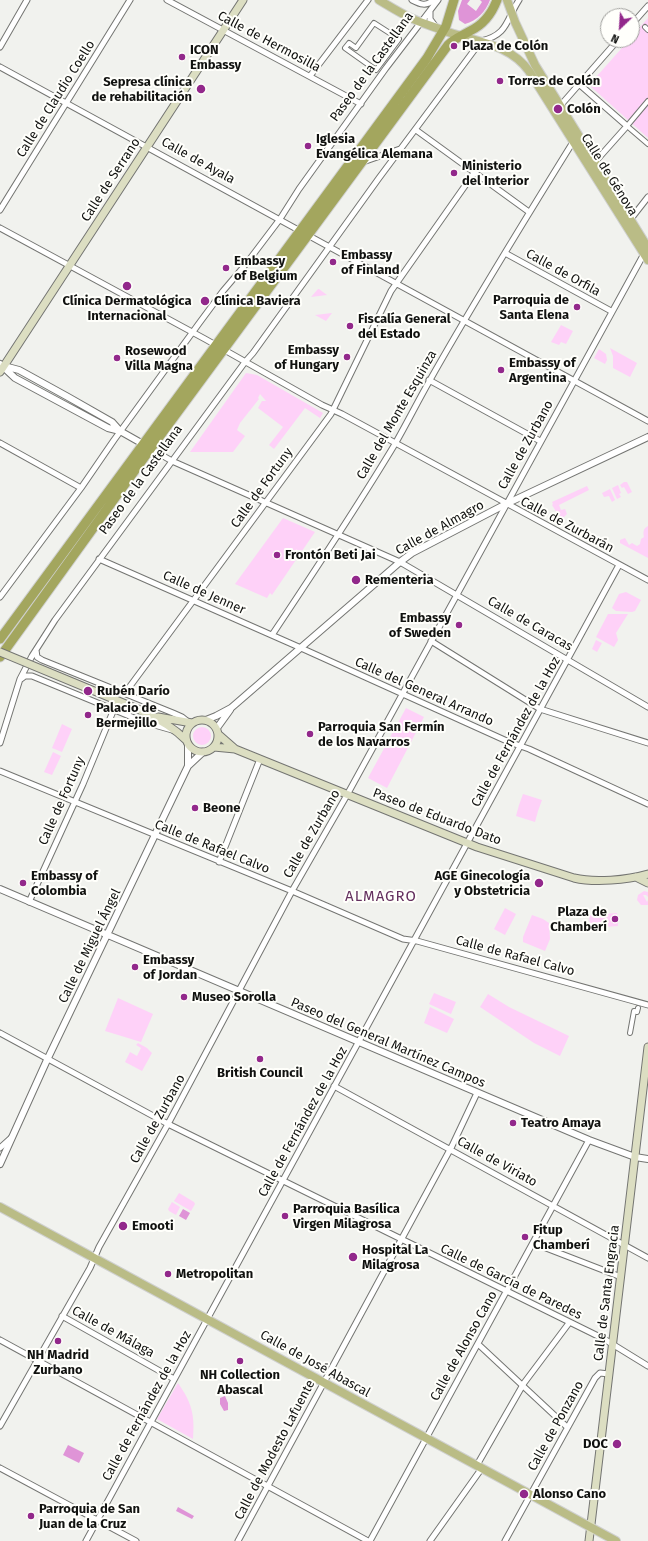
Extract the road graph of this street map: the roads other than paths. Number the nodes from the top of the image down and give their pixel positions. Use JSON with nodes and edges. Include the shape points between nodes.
{"nodes":[{"id":1,"x":27,"y":0,"type":"edge"},
{"id":2,"x":130,"y":0,"type":"edge"},
{"id":3,"x":166,"y":0,"type":"edge"},
{"id":4,"x":243,"y":0,"type":"edge"},
{"id":5,"x":368,"y":0,"type":"edge"},
{"id":6,"x":379,"y":0,"type":"edge"},
{"id":7,"x":412,"y":0,"type":"edge"},
{"id":8,"x":433,"y":0,"type":"edge"},
{"id":9,"x":438,"y":0,"type":"edge"},
{"id":10,"x":454,"y":0,"type":"edge"},
{"id":11,"x":497,"y":0,"type":"edge"},
{"id":12,"x":506,"y":0,"type":"edge"},
{"id":13,"x":519,"y":0,"type":"edge"},
{"id":14,"x":648,"y":6,"type":"edge"},
{"id":15,"x":430,"y":10,"type":"junction"},
{"id":16,"x":511,"y":12,"type":"junction"},
{"id":17,"x":640,"y":15,"type":"edge"},
{"id":18,"x":420,"y":22,"type":"junction"},
{"id":19,"x":223,"y":29,"type":"junction"},
{"id":20,"x":440,"y":29,"type":"junction"},
{"id":21,"x":459,"y":35,"type":"junction"},
{"id":22,"x":481,"y":41,"type":"junction"},
{"id":23,"x":0,"y":47,"type":"edge"},
{"id":24,"x":611,"y":48,"type":"edge"},
{"id":25,"x":0,"y":67,"type":"edge"},
{"id":26,"x":376,"y":70,"type":"joint"},
{"id":27,"x":310,"y":76,"type":"junction"},
{"id":28,"x":579,"y":84,"type":"junction"},
{"id":29,"x":648,"y":101,"type":"edge"},
{"id":30,"x":67,"y":104,"type":"junction"},
{"id":31,"x":361,"y":104,"type":"junction"},
{"id":32,"x":560,"y":106,"type":"junction"},
{"id":33,"x":627,"y":126,"type":"junction"},
{"id":34,"x":416,"y":130,"type":"junction"},
{"id":35,"x":574,"y":142,"type":"junction"},
{"id":36,"x":648,"y":144,"type":"edge"},
{"id":37,"x":147,"y":146,"type":"junction"},
{"id":38,"x":401,"y":149,"type":"junction"},
{"id":39,"x":362,"y":162,"type":"junction"},
{"id":40,"x":595,"y":162,"type":"junction"},
{"id":41,"x":474,"y":173,"type":"junction"},
{"id":42,"x":648,"y":198,"type":"edge"},
{"id":43,"x":0,"y":210,"type":"edge"},
{"id":44,"x":529,"y":212,"type":"junction"},
{"id":45,"x":280,"y":219,"type":"junction"},
{"id":46,"x":628,"y":222,"type":"junction"},
{"id":47,"x":0,"y":228,"type":"edge"},
{"id":48,"x":304,"y":232,"type":"junction"},
{"id":49,"x":329,"y":248,"type":"junction"},
{"id":50,"x":647,"y":252,"type":"edge"},
{"id":51,"x":505,"y":253,"type":"junction"},
{"id":52,"x":70,"y":266,"type":"junction"},
{"id":53,"x":396,"y":284,"type":"junction"},
{"id":54,"x":611,"y":311,"type":"junction"},
{"id":55,"x":464,"y":322,"type":"junction"},
{"id":56,"x":193,"y":333,"type":"junction"},
{"id":57,"x":220,"y":347,"type":"junction"},
{"id":58,"x":244,"y":362,"type":"junction"},
{"id":59,"x":1,"y":368,"type":"edge"},
{"id":60,"x":429,"y":380,"type":"junction"},
{"id":61,"x":573,"y":381,"type":"junction"},
{"id":62,"x":333,"y":410,"type":"junction"},
{"id":63,"x":648,"y":421,"type":"edge"},
{"id":64,"x":120,"y":431,"type":"junction"},
{"id":65,"x":648,"y":437,"type":"edge"},
{"id":66,"x":540,"y":441,"type":"junction"},
{"id":67,"x":0,"y":443,"type":"edge"},
{"id":68,"x":395,"y":443,"type":"junction"},
{"id":69,"x":147,"y":446,"type":"junction"},
{"id":70,"x":172,"y":461,"type":"junction"},
{"id":71,"x":81,"y":488,"type":"junction"},
{"id":72,"x":265,"y":502,"type":"junction"},
{"id":73,"x":506,"y":504,"type":"junction"},
{"id":74,"x":339,"y":535,"type":"junction"},
{"id":75,"x":99,"y":560,"type":"junction"},
{"id":76,"x":400,"y":562,"type":"junction"},
{"id":77,"x":619,"y":565,"type":"junction"},
{"id":78,"x":648,"y":580,"type":"edge"},
{"id":79,"x":456,"y":595,"type":"junction"},
{"id":80,"x":0,"y":596,"type":"edge"},
{"id":81,"x":194,"y":601,"type":"junction"},
{"id":82,"x":272,"y":635,"type":"junction"},
{"id":83,"x":0,"y":639,"type":"edge"},
{"id":84,"x":431,"y":641,"type":"junction"},
{"id":85,"x":301,"y":648,"type":"junction"},
{"id":86,"x":36,"y":650,"type":"junction"},
{"id":87,"x":0,"y":652,"type":"edge"},
{"id":88,"x":0,"y":657,"type":"edge"},
{"id":89,"x":568,"y":660,"type":"junction"},
{"id":90,"x":20,"y":679,"type":"junction"},
{"id":91,"x":125,"y":693,"type":"junction"},
{"id":92,"x":402,"y":694,"type":"junction"},
{"id":93,"x":648,"y":707,"type":"edge"},
{"id":94,"x":231,"y":708,"type":"junction"},
{"id":95,"x":114,"y":709,"type":"junction"},
{"id":96,"x":540,"y":709,"type":"junction"},
{"id":97,"x":152,"y":715,"type":"junction"},
{"id":98,"x":206,"y":720,"type":"junction"},
{"id":99,"x":190,"y":722,"type":"junction"},
{"id":100,"x":176,"y":730,"type":"junction"},
{"id":101,"x":218,"y":732,"type":"junction"},
{"id":102,"x":187,"y":742,"type":"junction"},
{"id":103,"x":0,"y":743,"type":"edge"},
{"id":104,"x":648,"y":743,"type":"edge"},
{"id":105,"x":521,"y":745,"type":"junction"},
{"id":106,"x":214,"y":747,"type":"junction"},
{"id":107,"x":235,"y":749,"type":"junction"},
{"id":108,"x":203,"y":752,"type":"junction"},
{"id":109,"x":260,"y":759,"type":"junction"},
{"id":110,"x":188,"y":766,"type":"junction"},
{"id":111,"x":0,"y":771,"type":"edge"},
{"id":112,"x":347,"y":795,"type":"junction"},
{"id":113,"x":74,"y":801,"type":"junction"},
{"id":114,"x":648,"y":804,"type":"edge"},
{"id":115,"x":155,"y":836,"type":"junction"},
{"id":116,"x":467,"y":844,"type":"junction"},
{"id":117,"x":219,"y":862,"type":"junction"},
{"id":118,"x":648,"y":874,"type":"edge"},
{"id":119,"x":636,"y":877,"type":"junction"},
{"id":120,"x":648,"y":883,"type":"edge"},
{"id":121,"x":0,"y":889,"type":"edge"},
{"id":122,"x":292,"y":891,"type":"junction"},
{"id":123,"x":29,"y":902,"type":"junction"},
{"id":124,"x":107,"y":935,"type":"junction"},
{"id":125,"x":414,"y":941,"type":"junction"},
{"id":126,"x":240,"y":992,"type":"junction"},
{"id":127,"x":648,"y":1005,"type":"edge"},
{"id":128,"x":638,"y":1008,"type":"dead end"},
{"id":129,"x":0,"y":1033,"type":"edge"},
{"id":130,"x":630,"y":1033,"type":"dead end"},
{"id":131,"x":359,"y":1042,"type":"junction"},
{"id":132,"x":648,"y":1047,"type":"edge"},
{"id":133,"x":47,"y":1060,"type":"junction"},
{"id":134,"x":647,"y":1064,"type":"edge"},
{"id":135,"x":334,"y":1086,"type":"junction"},
{"id":136,"x":477,"y":1093,"type":"junction"},
{"id":137,"x":168,"y":1124,"type":"junction"},
{"id":138,"x":12,"y":1136,"type":"junction"},
{"id":139,"x":589,"y":1140,"type":"junction"},
{"id":140,"x":0,"y":1148,"type":"edge"},
{"id":141,"x":450,"y":1150,"type":"junction"},
{"id":142,"x":635,"y":1157,"type":"junction"},
{"id":143,"x":648,"y":1159,"type":"edge"},
{"id":144,"x":0,"y":1164,"type":"edge"},
{"id":145,"x":283,"y":1181,"type":"junction"},
{"id":146,"x":1,"y":1206,"type":"edge"},
{"id":147,"x":554,"y":1206,"type":"junction"},
{"id":148,"x":401,"y":1240,"type":"junction"},
{"id":149,"x":533,"y":1243,"type":"junction"},
{"id":150,"x":625,"y":1245,"type":"junction"},
{"id":151,"x":95,"y":1257,"type":"junction"},
{"id":152,"x":648,"y":1258,"type":"edge"},
{"id":153,"x":621,"y":1277,"type":"junction"},
{"id":154,"x":506,"y":1292,"type":"junction"},
{"id":155,"x":62,"y":1316,"type":"junction"},
{"id":156,"x":208,"y":1318,"type":"junction"},
{"id":157,"x":569,"y":1323,"type":"junction"},
{"id":158,"x":0,"y":1340,"type":"edge"},
{"id":159,"x":478,"y":1344,"type":"junction"},
{"id":160,"x":613,"y":1345,"type":"junction"},
{"id":161,"x":37,"y":1361,"type":"junction"},
{"id":162,"x":648,"y":1366,"type":"edge"},
{"id":163,"x":609,"y":1374,"type":"junction"},
{"id":164,"x":174,"y":1379,"type":"junction"},
{"id":165,"x":324,"y":1382,"type":"junction"},
{"id":166,"x":522,"y":1385,"type":"junction"},
{"id":167,"x":150,"y":1422,"type":"junction"},
{"id":168,"x":0,"y":1426,"type":"edge"},
{"id":169,"x":567,"y":1427,"type":"junction"},
{"id":170,"x":427,"y":1438,"type":"junction"},
{"id":171,"x":480,"y":1466,"type":"junction"},
{"id":172,"x":0,"y":1468,"type":"edge"},
{"id":173,"x":268,"y":1486,"type":"junction"},
{"id":174,"x":531,"y":1495,"type":"junction"},
{"id":175,"x":97,"y":1520,"type":"junction"},
{"id":176,"x":591,"y":1528,"type":"junction"},
{"id":177,"x":86,"y":1541,"type":"edge"},
{"id":178,"x":136,"y":1541,"type":"edge"},
{"id":179,"x":238,"y":1541,"type":"edge"},
{"id":180,"x":369,"y":1541,"type":"edge"},
{"id":181,"x":430,"y":1541,"type":"edge"},
{"id":182,"x":505,"y":1541,"type":"edge"},
{"id":183,"x":589,"y":1541,"type":"edge"},
{"id":184,"x":616,"y":1541,"type":"edge"}],
"edges":[{"from":1,"to":23,"type":"street"},
{"from":2,"to":30,"type":"street","name":"Calle de Claudio Coello"},
{"from":3,"to":19,"type":"street","name":"Calle de Hermosilla"},
{"from":4,"to":19,"type":"main road","name":"Calle de Serrano"},
{"from":5,"to":27,"type":"street"},
{"from":6,"to":18,"type":"main road"},
{"from":7,"to":8,"type":"street","via":[[419,4]]},
{"from":9,"to":15,"type":"street"},
{"from":10,"to":20,"type":"highway","name":"Paseo de la Castellana","via":[[448,21]]},
{"from":11,"to":21,"type":"highway","via":[[481,24]]},
{"from":12,"to":16,"type":"main road"},
{"from":13,"to":16,"type":"street"},
{"from":14,"to":17,"type":"street"},
{"from":15,"to":18,"type":"street","name":"Paseo de la Castellana"},
{"from":15,"to":20,"type":"street","via":[[430,19]]},
{"from":16,"to":22,"type":"street","via":[[510,20],[503,31],[495,37]]},
{"from":16,"to":32,"type":"main road","name":"Calle de Génova"},
{"from":18,"to":20,"type":"main road"},
{"from":18,"to":31,"type":"street","name":"Paseo de la Castellana"},
{"from":19,"to":27,"type":"street","name":"Calle de Hermosilla"},
{"from":19,"to":37,"type":"main road","name":"Calle de Serrano"},
{"from":20,"to":21,"type":"main road"},
{"from":20,"to":48,"type":"highway","name":"Paseo de la Castellana","via":[[426,58]]},
{"from":21,"to":22,"type":"main road"},
{"from":21,"to":39,"type":"highway","name":"Paseo de la Castellana","via":[[448,45]]},
{"from":22,"to":34,"type":"street","name":"Paseo de la Castellana"},
{"from":22,"to":35,"type":"main road","name":"Calle de Génova","via":[[507,50],[522,61]]},
{"from":24,"to":28,"type":"street"},
{"from":25,"to":30,"type":"street","name":"Calle de Ayala"},
{"from":26,"to":26,"type":"street","via":[[399,39],[374,23],[356,48],[349,43],[345,48]]},
{"from":27,"to":31,"type":"street","name":"Calle de Hermosilla"},
{"from":28,"to":32,"type":"street"},
{"from":28,"to":33,"type":"street"},
{"from":29,"to":33,"type":"street"},
{"from":30,"to":37,"type":"street","name":"Calle de Ayala"},
{"from":30,"to":43,"type":"street","name":"Calle de Claudio Coello"},
{"from":31,"to":45,"type":"street","name":"Paseo de la Castellana"},
{"from":32,"to":40,"type":"main road","name":"Calle de Génova"},
{"from":33,"to":36,"type":"street"},
{"from":33,"to":40,"type":"street"},
{"from":34,"to":38,"type":"street","name":"Paseo de la Castellana"},
{"from":34,"to":41,"type":"street"},
{"from":35,"to":44,"type":"street","name":"Calle del Monte Esquinza"},
{"from":35,"to":46,"type":"main road","name":"Calle de Génova"},
{"from":37,"to":45,"type":"street","name":"Calle de Ayala"},
{"from":37,"to":52,"type":"main road","name":"Calle de Serrano"},
{"from":38,"to":39,"type":"street"},
{"from":38,"to":49,"type":"street","name":"Paseo de la Castellana"},
{"from":39,"to":48,"type":"highway","name":"Paseo de la Castellana"},
{"from":40,"to":46,"type":"main road","name":"Calle de Génova"},
{"from":41,"to":44,"type":"street"},
{"from":41,"to":53,"type":"street","name":"Calle de Fortuny"},
{"from":42,"to":46,"type":"street"},
{"from":44,"to":51,"type":"street","name":"Calle del Monte Esquinza"},
{"from":45,"to":48,"type":"street"},
{"from":45,"to":56,"type":"street","name":"Paseo de la Castellana"},
{"from":46,"to":50,"type":"main road","name":"Calle de Génova"},
{"from":47,"to":52,"type":"street","name":"Calle de Zurbarán"},
{"from":48,"to":49,"type":"street"},
{"from":48,"to":57,"type":"highway","name":"Paseo de la Castellana"},
{"from":49,"to":53,"type":"street"},
{"from":49,"to":58,"type":"street","name":"Paseo de la Castellana"},
{"from":50,"to":54,"type":"street","name":"Calle de Zurbano"},
{"from":51,"to":54,"type":"street","name":"Calle de Orfila"},
{"from":51,"to":55,"type":"street","name":"Calle del Monte Esquinza"},
{"from":52,"to":56,"type":"street","name":"Calle de Zurbarán"},
{"from":52,"to":59,"type":"main road","name":"Calle de Serrano"},
{"from":53,"to":55,"type":"street"},
{"from":53,"to":62,"type":"street","name":"Calle de Fortuny"},
{"from":54,"to":61,"type":"street","name":"Calle de Zurbano"},
{"from":55,"to":60,"type":"street","name":"Calle del Monte Esquinza"},
{"from":55,"to":61,"type":"street"},
{"from":56,"to":57,"type":"street","name":"Calle de Zurbarán"},
{"from":56,"to":64,"type":"street","name":"Paseo de la Castellana"},
{"from":57,"to":58,"type":"street","name":"Calle de Zurbarán"},
{"from":57,"to":69,"type":"highway","name":"Paseo de la Castellana"},
{"from":58,"to":62,"type":"street","name":"Calle de Zurbarán"},
{"from":58,"to":70,"type":"street","name":"Paseo de la Castellana"},
{"from":59,"to":64,"type":"street","via":[[108,428]]},
{"from":60,"to":66,"type":"street"},
{"from":60,"to":68,"type":"street","name":"Calle del Monte Esquinza"},
{"from":61,"to":63,"type":"street"},
{"from":61,"to":66,"type":"street","name":"Calle de Zurbano"},
{"from":62,"to":68,"type":"street","name":"Calle de Zurbarán"},
{"from":62,"to":72,"type":"street","name":"Calle de Fortuny"},
{"from":64,"to":69,"type":"street"},
{"from":64,"to":71,"type":"street","name":"Paseo de la Castellana"},
{"from":65,"to":73,"type":"street","name":"Calle de Almagro"},
{"from":66,"to":73,"type":"street","name":"Calle de Zurbano"},
{"from":67,"to":71,"type":"street"},
{"from":68,"to":73,"type":"street","name":"Calle de Zurbarán"},
{"from":68,"to":74,"type":"street","name":"Calle del Monte Esquinza"},
{"from":69,"to":70,"type":"street","name":"Calle de Caracas"},
{"from":69,"to":83,"type":"highway","name":"Paseo de la Castellana"},
{"from":69,"to":88,"type":"highway","name":"Paseo de la Castellana"},
{"from":70,"to":72,"type":"street","name":"Calle de Caracas"},
{"from":70,"to":75,"type":"street","name":"Paseo de la Castellana"},
{"from":71,"to":80,"type":"street","name":"Paseo de la Castellana"},
{"from":72,"to":74,"type":"street","name":"Calle de Caracas"},
{"from":72,"to":81,"type":"street","name":"Calle de Fortuny"},
{"from":73,"to":76,"type":"street","name":"Calle de Almagro","via":[[412,553]]},
{"from":73,"to":77,"type":"street","name":"Calle de Zurbarán"},
{"from":73,"to":79,"type":"street","name":"Calle de Zurbano"},
{"from":74,"to":76,"type":"street","name":"Calle de Caracas"},
{"from":74,"to":82,"type":"street","name":"Calle del Monte Esquinza"},
{"from":75,"to":81,"type":"street","name":"Calle de Jenner"},
{"from":75,"to":86,"type":"street","name":"Paseo de la Castellana"},
{"from":76,"to":79,"type":"street","name":"Calle de Caracas"},
{"from":76,"to":85,"type":"street","name":"Calle de Almagro"},
{"from":77,"to":78,"type":"street","name":"Calle de Zurbarán"},
{"from":77,"to":89,"type":"street","name":"Calle de Fernández de la Hoz"},
{"from":79,"to":84,"type":"street","name":"Calle de Zurbano"},
{"from":79,"to":89,"type":"street","name":"Calle de Caracas"},
{"from":81,"to":82,"type":"street","name":"Calle de Jenner"},
{"from":81,"to":91,"type":"street","name":"Calle de Fortuny"},
{"from":82,"to":85,"type":"street","name":"Calle de Jenner"},
{"from":84,"to":92,"type":"street","name":"Calle de Zurbano"},
{"from":84,"to":96,"type":"street"},
{"from":85,"to":92,"type":"street","name":"Calle del General Arrando"},
{"from":85,"to":94,"type":"street","name":"Calle de Almagro"},
{"from":86,"to":90,"type":"street","name":"Paseo de la Castellana"},
{"from":86,"to":91,"type":"street","via":[[42,660]]},
{"from":87,"to":97,"type":"main road","bridge":true},
{"from":89,"to":93,"type":"street","name":"Calle de Caracas"},
{"from":89,"to":96,"type":"street","name":"Calle de Fernández de la Hoz"},
{"from":90,"to":95,"type":"street","via":[[32,676]]},
{"from":90,"to":103,"type":"street","name":"Paseo de la Castellana"},
{"from":91,"to":99,"type":"street"},
{"from":92,"to":105,"type":"street","name":"Calle del General Arrando"},
{"from":92,"to":112,"type":"street","name":"Calle de Zurbano"},
{"from":94,"to":98,"type":"street","name":"Calle de Almagro"},
{"from":94,"to":101,"type":"street","name":"Calle de Almagro"},
{"from":95,"to":100,"type":"street","via":[[151,725]]},
{"from":95,"to":113,"type":"street","name":"Calle de Fortuny"},
{"from":96,"to":104,"type":"street"},
{"from":96,"to":105,"type":"street","name":"Calle de Fernández de la Hoz"},
{"from":97,"to":99,"type":"main road"},
{"from":97,"to":100,"type":"main road"},
{"from":98,"to":99,"type":"main road"},
{"from":98,"to":101,"type":"main road","via":[[212,723]]},
{"from":99,"to":102,"type":"main road"},
{"from":100,"to":102,"type":"main road"},
{"from":101,"to":106,"type":"main road","via":[[218,742]]},
{"from":101,"to":107,"type":"main road","name":"Paseo de Eduardo Dato"},
{"from":102,"to":108,"type":"main road","via":[[196,751]]},
{"from":102,"to":110,"type":"street","name":"Calle de Miguel Ángel"},
{"from":105,"to":114,"type":"street","name":"Calle del General Arrando"},
{"from":105,"to":116,"type":"street","name":"Calle de Fernández de la Hoz"},
{"from":106,"to":107,"type":"main road","name":"Paseo de Eduardo Dato"},
{"from":106,"to":108,"type":"main road"},
{"from":107,"to":109,"type":"main road","name":"Paseo de Eduardo Dato"},
{"from":108,"to":110,"type":"street","name":"Calle de Miguel Ángel"},
{"from":109,"to":112,"type":"main road","name":"Paseo de Eduardo Dato"},
{"from":109,"to":117,"type":"street"},
{"from":110,"to":115,"type":"street","name":"Calle de Miguel Ángel"},
{"from":111,"to":113,"type":"street","name":"Calle de Rafael Calvo"},
{"from":112,"to":116,"type":"main road","name":"Paseo de Eduardo Dato"},
{"from":112,"to":122,"type":"street","name":"Calle de Zurbano"},
{"from":113,"to":115,"type":"street","name":"Calle de Rafael Calvo"},
{"from":113,"to":123,"type":"street","name":"Calle de Fortuny"},
{"from":115,"to":117,"type":"street","name":"Calle de Rafael Calvo"},
{"from":115,"to":124,"type":"street","name":"Calle de Miguel Ángel"},
{"from":116,"to":119,"type":"main road","name":"Paseo de Eduardo Dato","via":[[580,880]]},
{"from":116,"to":125,"type":"street","name":"Calle de Fernández de la Hoz"},
{"from":117,"to":122,"type":"street","name":"Calle de Rafael Calvo"},
{"from":118,"to":119,"type":"main road","name":"Paseo de Eduardo Dato"},
{"from":119,"to":120,"type":"main road"},
{"from":121,"to":123,"type":"street","name":"Paseo del General Martínez Campos"},
{"from":122,"to":125,"type":"street","name":"Calle de Rafael Calvo","via":[[403,939]]},
{"from":122,"to":126,"type":"street","name":"Calle de Zurbano"},
{"from":123,"to":124,"type":"street","name":"Paseo del General Martínez Campos"},
{"from":124,"to":126,"type":"street","name":"Paseo del General Martínez Campos"},
{"from":124,"to":133,"type":"street","name":"Calle de Miguel Ángel"},
{"from":125,"to":127,"type":"street","name":"Calle de Rafael Calvo"},
{"from":125,"to":131,"type":"street","name":"Calle de Fernández de la Hoz"},
{"from":126,"to":131,"type":"street","name":"Paseo del General Martínez Campos"},
{"from":126,"to":137,"type":"street","name":"Calle de Zurbano"},
{"from":128,"to":130,"type":"street","via":[[637,1012],[634,1011]]},
{"from":129,"to":133,"type":"street","name":"Calle de García de Paredes"},
{"from":131,"to":135,"type":"street","name":"Calle de Fernández de la Hoz"},
{"from":131,"to":136,"type":"street","name":"Paseo del General Martínez Campos"},
{"from":132,"to":134,"type":"main road","name":"Calle de Santa Engracia"},
{"from":133,"to":137,"type":"street","name":"Calle de García de Paredes"},
{"from":133,"to":138,"type":"street","name":"Calle de Miguel Ángel"},
{"from":134,"to":142,"type":"main road","name":"Calle de Santa Engracia"},
{"from":135,"to":141,"type":"street","name":"Calle de Viriato"},
{"from":135,"to":145,"type":"street","name":"Calle de Fernández de la Hoz"},
{"from":136,"to":139,"type":"street","name":"Paseo del General Martínez Campos"},
{"from":136,"to":141,"type":"street","name":"Calle de Modesto Lafuente"},
{"from":137,"to":145,"type":"street","name":"Calle de García de Paredes"},
{"from":137,"to":151,"type":"street","name":"Calle de Zurbano"},
{"from":138,"to":140,"type":"street","name":"Calle de Miguel Ángel"},
{"from":138,"to":144,"type":"street","name":"Calle de Miguel Ángel"},
{"from":139,"to":142,"type":"street","name":"Paseo del General Martínez Campos"},
{"from":139,"to":147,"type":"street","name":"Calle de Alonso Cano"},
{"from":141,"to":147,"type":"street","name":"Calle de Viriato"},
{"from":141,"to":148,"type":"street","name":"Calle de Modesto Lafuente"},
{"from":142,"to":143,"type":"street","name":"Paseo del General Martínez Campos"},
{"from":142,"to":150,"type":"main road","name":"Calle de Santa Engracia"},
{"from":145,"to":148,"type":"street","name":"Calle de García de Paredes"},
{"from":145,"to":156,"type":"street","name":"Calle de Fernández de la Hoz"},
{"from":146,"to":151,"type":"main road","name":"Calle de José Abascal"},
{"from":147,"to":149,"type":"street","name":"Calle de Alonso Cano"},
{"from":147,"to":150,"type":"street","name":"Calle de Viriato"},
{"from":148,"to":154,"type":"street","name":"Calle de García de Paredes"},
{"from":148,"to":165,"type":"street","name":"Calle de Modesto Lafuente"},
{"from":149,"to":153,"type":"street"},
{"from":149,"to":154,"type":"street","name":"Calle de Alonso Cano"},
{"from":150,"to":152,"type":"street","name":"Calle de Viriato"},
{"from":150,"to":153,"type":"main road","name":"Calle de Santa Engracia"},
{"from":151,"to":155,"type":"street","name":"Calle de Zurbano"},
{"from":151,"to":156,"type":"main road","name":"Calle de José Abascal"},
{"from":153,"to":160,"type":"main road","name":"Calle de Santa Engracia"},
{"from":154,"to":157,"type":"street","name":"Calle de García de Paredes"},
{"from":154,"to":159,"type":"street","name":"Calle de Alonso Cano"},
{"from":155,"to":161,"type":"street","name":"Calle de Zurbano"},
{"from":155,"to":164,"type":"street","name":"Calle de Málaga"},
{"from":156,"to":164,"type":"street","name":"Calle de Fernández de la Hoz"},
{"from":156,"to":165,"type":"main road","name":"Calle de José Abascal"},
{"from":157,"to":160,"type":"street","name":"Calle de García de Paredes"},
{"from":157,"to":166,"type":"street"},
{"from":158,"to":161,"type":"street"},
{"from":159,"to":166,"type":"street"},
{"from":159,"to":170,"type":"street","name":"Calle de Alonso Cano"},
{"from":160,"to":162,"type":"street","name":"Calle de García de Paredes"},
{"from":160,"to":163,"type":"main road","name":"Calle de Santa Engracia"},
{"from":161,"to":167,"type":"street"},
{"from":161,"to":168,"type":"street","name":"Calle de Zurbano"},
{"from":163,"to":169,"type":"street","name":"Calle de Ponzano","via":[[597,1375]]},
{"from":163,"to":176,"type":"main road","name":"Calle de Santa Engracia"},
{"from":164,"to":167,"type":"street","name":"Calle de Fernández de la Hoz"},
{"from":165,"to":170,"type":"main road","name":"Calle de José Abascal"},
{"from":165,"to":173,"type":"street","name":"Calle de Modesto Lafuente"},
{"from":166,"to":169,"type":"street"},
{"from":166,"to":171,"type":"street"},
{"from":167,"to":173,"type":"street"},
{"from":167,"to":175,"type":"street","name":"Calle de Fernández de la Hoz"},
{"from":169,"to":174,"type":"street","name":"Calle de Ponzano"},
{"from":170,"to":171,"type":"main road","name":"Calle de José Abascal"},
{"from":170,"to":180,"type":"street","name":"Calle de Alonso Cano"},
{"from":171,"to":174,"type":"main road","name":"Calle de José Abascal"},
{"from":171,"to":181,"type":"street"},
{"from":172,"to":175,"type":"street"},
{"from":173,"to":179,"type":"street","name":"Calle de Modesto Lafuente"},
{"from":173,"to":180,"type":"street"},
{"from":174,"to":176,"type":"main road","name":"Calle de José Abascal"},
{"from":174,"to":182,"type":"street","name":"Calle de Ponzano"},
{"from":175,"to":177,"type":"street","name":"Calle de Fernández de la Hoz"},
{"from":175,"to":178,"type":"street"},
{"from":176,"to":183,"type":"main road","name":"Calle de Santa Engracia"},
{"from":176,"to":184,"type":"main road","name":"Calle de José Abascal"}]}
